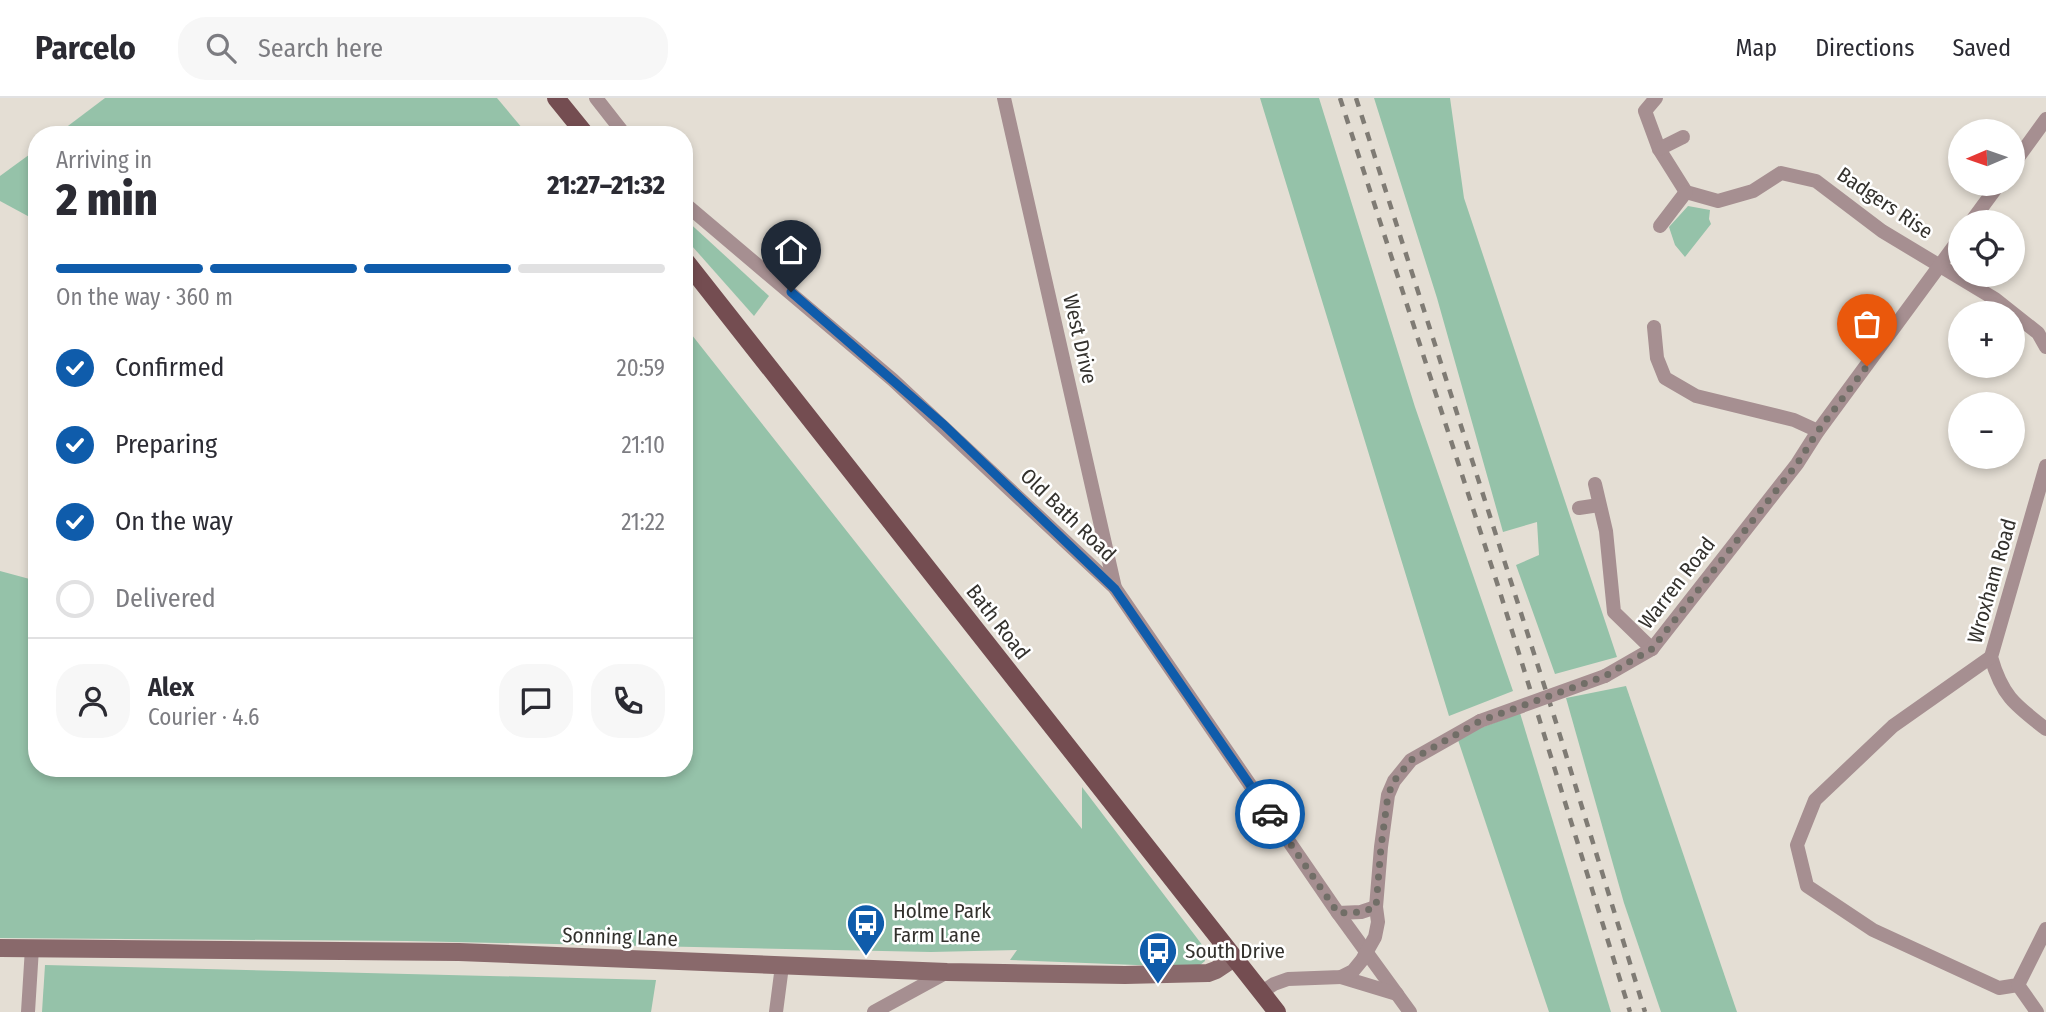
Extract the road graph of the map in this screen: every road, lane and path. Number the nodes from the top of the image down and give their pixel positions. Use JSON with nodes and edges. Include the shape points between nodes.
{"nodes":[{"id":1,"x":556,"y":98,"type":"edge"},
{"id":2,"x":596,"y":98,"type":"edge"},
{"id":3,"x":1004,"y":98,"type":"edge"},
{"id":4,"x":1656,"y":98,"type":"edge"},
{"id":5,"x":2046,"y":119,"type":"edge"},
{"id":6,"x":579,"y":126,"type":"edge"},
{"id":7,"x":618,"y":126,"type":"edge"},
{"id":8,"x":1683,"y":137,"type":"dead end"},
{"id":9,"x":2025,"y":148,"type":"edge"},
{"id":10,"x":1659,"y":149,"type":"junction"},
{"id":11,"x":1686,"y":192,"type":"junction"},
{"id":12,"x":693,"y":211,"type":"edge"},
{"id":13,"x":1660,"y":226,"type":"dead end"},
{"id":14,"x":1948,"y":255,"type":"edge"},
{"id":15,"x":1941,"y":265,"type":"junction"},
{"id":16,"x":693,"y":270,"type":"edge"},
{"id":17,"x":1654,"y":327,"type":"dead end"},
{"id":18,"x":2046,"y":346,"type":"edge"},
{"id":19,"x":1818,"y":431,"type":"junction"},
{"id":20,"x":2046,"y":466,"type":"edge"},
{"id":21,"x":1595,"y":484,"type":"dead end"},
{"id":22,"x":2044,"y":487,"type":"edge"},
{"id":23,"x":1599,"y":505,"type":"junction"},
{"id":24,"x":1579,"y":508,"type":"dead end"},
{"id":25,"x":1115,"y":589,"type":"junction"},
{"id":26,"x":1652,"y":649,"type":"junction"},
{"id":27,"x":1991,"y":657,"type":"junction"},
{"id":28,"x":2046,"y":729,"type":"edge"},
{"id":29,"x":1376,"y":907,"type":"junction"},
{"id":30,"x":1338,"y":913,"type":"junction"},
{"id":31,"x":2046,"y":929,"type":"edge"},
{"id":32,"x":0,"y":948,"type":"edge"},
{"id":33,"x":32,"y":948,"type":"junction"},
{"id":34,"x":1366,"y":951,"type":"junction"},
{"id":35,"x":1234,"y":958,"type":"junction"},
{"id":36,"x":782,"y":966,"type":"junction"},
{"id":37,"x":947,"y":972,"type":"junction"},
{"id":38,"x":1341,"y":977,"type":"junction"},
{"id":39,"x":2018,"y":985,"type":"junction"},
{"id":40,"x":1262,"y":992,"type":"junction"},
{"id":41,"x":1397,"y":994,"type":"junction"},
{"id":42,"x":28,"y":1012,"type":"edge"},
{"id":43,"x":776,"y":1012,"type":"edge"},
{"id":44,"x":874,"y":1012,"type":"edge"},
{"id":45,"x":1277,"y":1012,"type":"edge"},
{"id":46,"x":1410,"y":1012,"type":"edge"},
{"id":47,"x":2037,"y":1012,"type":"edge"}],
"edges":[{"from":1,"to":6,"type":"main road"},
{"from":2,"to":7,"type":"street"},
{"from":3,"to":25,"type":"street","name":"West Drive"},
{"from":4,"to":10,"type":"street","via":[[1645,111]]},
{"from":5,"to":9,"type":"street"},
{"from":8,"to":10,"type":"street"},
{"from":10,"to":11,"type":"street"},
{"from":11,"to":13,"type":"street"},
{"from":11,"to":15,"type":"street","name":"Badgers Rise","via":[[1718,201],[1753,191],[1781,173],[1816,181],[1882,231]]},
{"from":12,"to":25,"type":"street","name":"Old Bath Road","via":[[893,380]]},
{"from":14,"to":15,"type":"street","name":"Warren Road"},
{"from":15,"to":18,"type":"street","via":[[1995,299],[2038,333]]},
{"from":15,"to":19,"type":"street","name":"Warren Road"},
{"from":16,"to":35,"type":"main road","name":"Bath Road"},
{"from":17,"to":19,"type":"street","via":[[1657,358],[1665,378],[1696,396],[1794,420]]},
{"from":19,"to":26,"type":"street","name":"Warren Road"},
{"from":20,"to":22,"type":"street","name":"Wroxham Road"},
{"from":21,"to":23,"type":"street"},
{"from":22,"to":27,"type":"street","name":"Wroxham Road"},
{"from":23,"to":24,"type":"street"},
{"from":23,"to":26,"type":"street","via":[[1615,611]]},
{"from":25,"to":30,"type":"street","name":"Old Bath Road"},
{"from":26,"to":29,"type":"street","name":"Warren Road","bridge":true,"via":[[1605,676],[1480,721],[1411,760],[1388,795]]},
{"from":27,"to":28,"type":"street","name":"Wroxham Road","via":[[1998,683]]},
{"from":27,"to":39,"type":"street","via":[[1893,726],[1815,800],[1797,845],[1807,887],[1873,930],[1999,988]]},
{"from":29,"to":30,"type":"street"},
{"from":29,"to":34,"type":"street","name":"Warren Road","via":[[1375,937]]},
{"from":30,"to":34,"type":"street","name":"Old Bath Road"},
{"from":31,"to":39,"type":"street"},
{"from":32,"to":33,"type":"main road","name":"Sonning Lane"},
{"from":33,"to":36,"type":"main road","name":"Sonning Lane","via":[[459,952]]},
{"from":33,"to":42,"type":"street"},
{"from":34,"to":38,"type":"street","name":"Warren Road","via":[[1353,971]]},
{"from":34,"to":41,"type":"street","name":"Old Bath Road"},
{"from":35,"to":37,"type":"main road","name":"Sonning Lane","via":[[1208,973]]},
{"from":35,"to":40,"type":"main road","name":"Bath Road"},
{"from":36,"to":37,"type":"main road","name":"Sonning Lane"},
{"from":36,"to":43,"type":"street"},
{"from":37,"to":44,"type":"street"},
{"from":38,"to":40,"type":"street","via":[[1289,979]]},
{"from":38,"to":41,"type":"street"},
{"from":39,"to":47,"type":"street"},
{"from":40,"to":45,"type":"main road","name":"Bath Road"},
{"from":41,"to":46,"type":"street","name":"Old Bath Road"}]}
